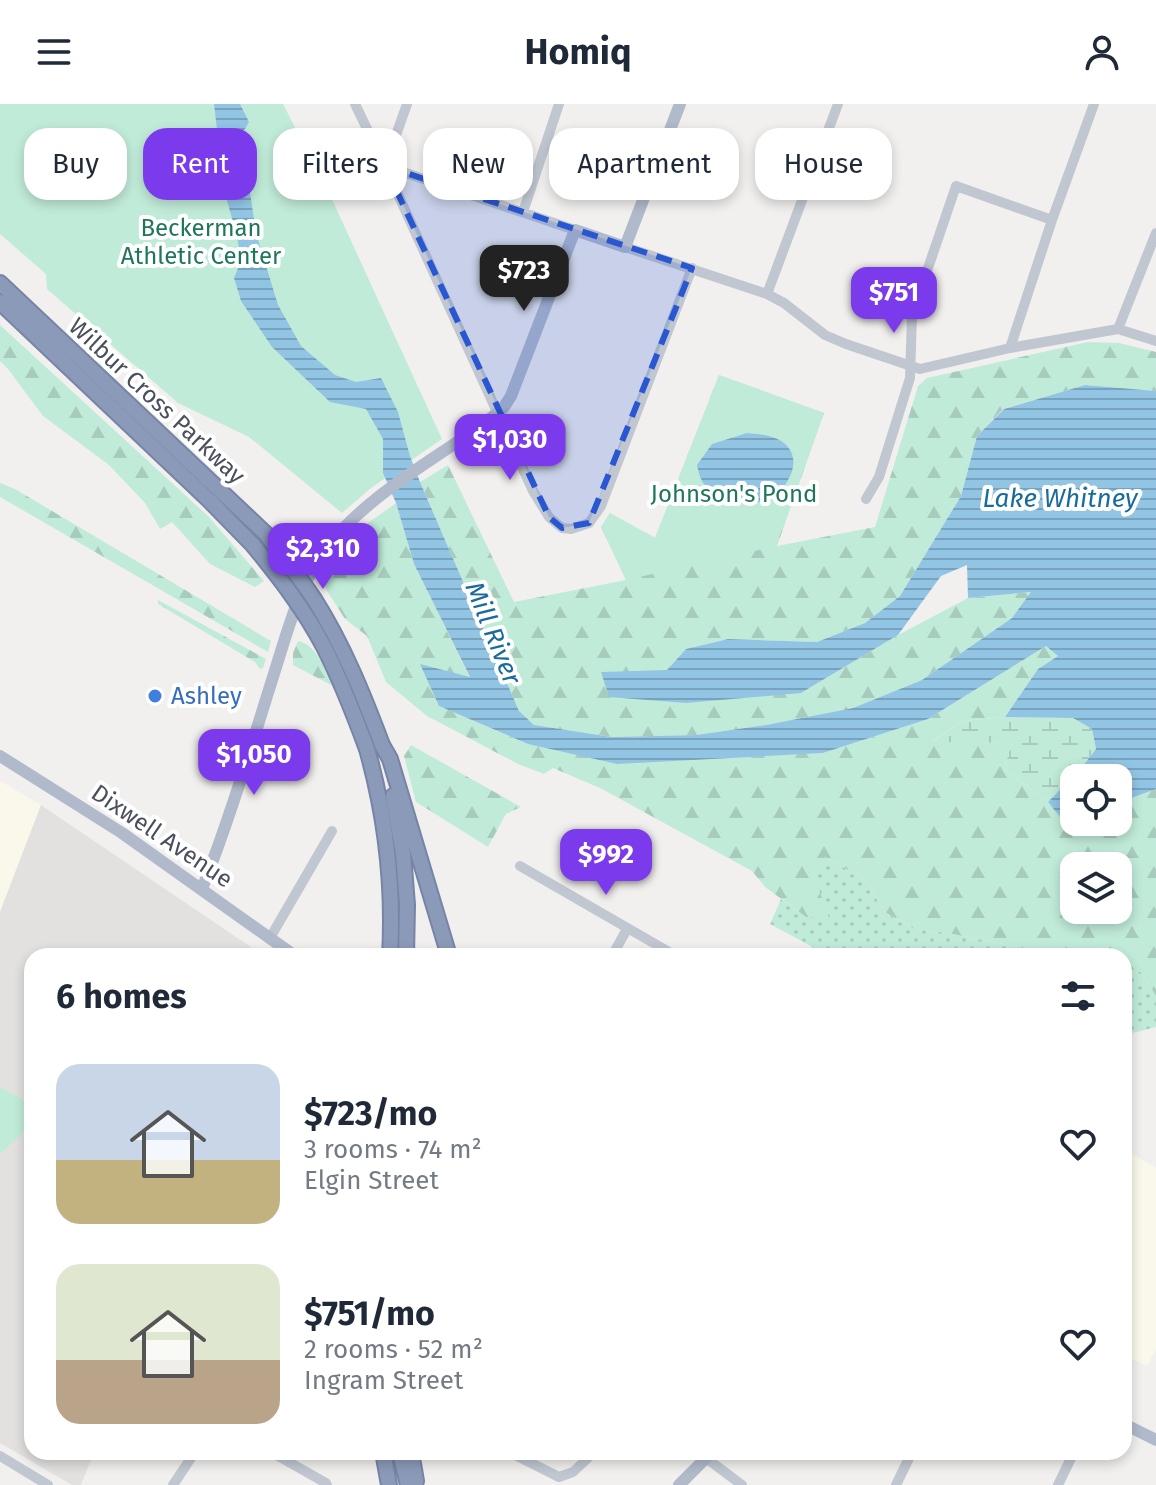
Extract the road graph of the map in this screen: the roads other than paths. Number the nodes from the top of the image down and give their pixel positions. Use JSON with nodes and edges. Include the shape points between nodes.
{"nodes":[{"id":1,"x":355,"y":104,"type":"edge"},
{"id":2,"x":407,"y":104,"type":"edge"},
{"id":3,"x":559,"y":104,"type":"edge"},
{"id":4,"x":680,"y":104,"type":"edge"},
{"id":5,"x":838,"y":104,"type":"edge"},
{"id":6,"x":1094,"y":104,"type":"edge"},
{"id":7,"x":367,"y":128,"type":"edge"},
{"id":8,"x":398,"y":128,"type":"edge"},
{"id":9,"x":407,"y":173,"type":"edge"},
{"id":10,"x":400,"y":200,"type":"edge"},
{"id":11,"x":523,"y":212,"type":"junction"},
{"id":12,"x":1052,"y":220,"type":"junction"},
{"id":13,"x":575,"y":230,"type":"junction"},
{"id":14,"x":1156,"y":233,"type":"edge"},
{"id":15,"x":625,"y":247,"type":"junction"},
{"id":16,"x":692,"y":268,"type":"junction"},
{"id":17,"x":0,"y":283,"type":"edge"},
{"id":18,"x":767,"y":294,"type":"junction"},
{"id":19,"x":0,"y":302,"type":"edge"},
{"id":20,"x":1118,"y":329,"type":"junction"},
{"id":21,"x":1156,"y":341,"type":"edge"},
{"id":22,"x":1010,"y":348,"type":"junction"},
{"id":23,"x":911,"y":367,"type":"junction"},
{"id":24,"x":497,"y":413,"type":"junction"},
{"id":25,"x":866,"y":499,"type":"dead end"},
{"id":26,"x":382,"y":745,"type":"junction"},
{"id":27,"x":0,"y":756,"type":"edge"},
{"id":28,"x":332,"y":831,"type":"dead end"},
{"id":29,"x":520,"y":866,"type":"dead end"},
{"id":30,"x":202,"y":889,"type":"junction"},
{"id":31,"x":627,"y":929,"type":"junction"},
{"id":32,"x":270,"y":938,"type":"junction"},
{"id":33,"x":284,"y":948,"type":"edge"},
{"id":34,"x":390,"y":948,"type":"edge"},
{"id":35,"x":406,"y":948,"type":"edge"},
{"id":36,"x":447,"y":948,"type":"edge"},
{"id":37,"x":616,"y":948,"type":"edge"},
{"id":38,"x":661,"y":948,"type":"edge"},
{"id":39,"x":1132,"y":1428,"type":"edge"},
{"id":40,"x":1156,"y":1440,"type":"edge"},
{"id":41,"x":0,"y":1456,"type":"edge"},
{"id":42,"x":190,"y":1460,"type":"edge"},
{"id":43,"x":285,"y":1460,"type":"edge"},
{"id":44,"x":384,"y":1460,"type":"edge"},
{"id":45,"x":402,"y":1460,"type":"edge"},
{"id":46,"x":412,"y":1460,"type":"edge"},
{"id":47,"x":525,"y":1460,"type":"edge"},
{"id":48,"x":586,"y":1460,"type":"edge"},
{"id":49,"x":704,"y":1460,"type":"edge"},
{"id":50,"x":714,"y":1460,"type":"edge"},
{"id":51,"x":908,"y":1460,"type":"edge"},
{"id":52,"x":1070,"y":1460,"type":"edge"},
{"id":53,"x":174,"y":1483,"type":"edge"},
{"id":54,"x":48,"y":1485,"type":"edge"},
{"id":55,"x":327,"y":1485,"type":"edge"},
{"id":56,"x":389,"y":1485,"type":"edge"},
{"id":57,"x":408,"y":1485,"type":"edge"},
{"id":58,"x":416,"y":1485,"type":"edge"},
{"id":59,"x":679,"y":1485,"type":"edge"},
{"id":60,"x":742,"y":1485,"type":"edge"},
{"id":61,"x":896,"y":1485,"type":"edge"},
{"id":62,"x":1058,"y":1485,"type":"edge"}],
"edges":[{"from":1,"to":7,"type":"street"},
{"from":2,"to":8,"type":"street"},
{"from":3,"to":11,"type":"street"},
{"from":4,"to":15,"type":"main road"},
{"from":5,"to":18,"type":"street"},
{"from":6,"to":12,"type":"street"},
{"from":9,"to":11,"type":"street"},
{"from":10,"to":24,"type":"street"},
{"from":11,"to":13,"type":"street"},
{"from":12,"to":22,"type":"street"},
{"from":12,"to":23,"type":"street","via":[[956,186],[912,315]]},
{"from":13,"to":15,"type":"main road"},
{"from":13,"to":24,"type":"main road","via":[[511,396]]},
{"from":14,"to":20,"type":"street"},
{"from":15,"to":16,"type":"street"},
{"from":16,"to":18,"type":"street"},
{"from":16,"to":24,"type":"street","via":[[601,506],[589,523],[562,528],[549,517]]},
{"from":17,"to":26,"type":"highway","name":"Wilbur Cross Parkway","bridge":true,"via":[[266,534],[336,637]]},
{"from":18,"to":23,"type":"street","via":[[825,335]]},
{"from":19,"to":34,"type":"highway","name":"Wilbur Cross Parkway","bridge":true,"via":[[253,545],[323,645],[348,698],[376,782],[391,878]]},
{"from":20,"to":21,"type":"street"},
{"from":20,"to":22,"type":"street"},
{"from":22,"to":23,"type":"street"},
{"from":23,"to":25,"type":"street","via":[[879,477]]},
{"from":24,"to":30,"type":"main road","via":[[384,494],[327,547],[289,627]]},
{"from":26,"to":35,"type":"highway","name":"Wilbur Cross Parkway","via":[[403,854]]},
{"from":26,"to":36,"type":"highway"},
{"from":27,"to":30,"type":"main road","name":"Dixwell Avenue"},
{"from":28,"to":32,"type":"street"},
{"from":29,"to":31,"type":"street"},
{"from":30,"to":32,"type":"main road","name":"Dixwell Avenue"},
{"from":31,"to":37,"type":"street"},
{"from":31,"to":38,"type":"street"},
{"from":32,"to":33,"type":"main road","name":"Dixwell Avenue"},
{"from":39,"to":40,"type":"main road"},
{"from":41,"to":54,"type":"street"},
{"from":42,"to":53,"type":"street"},
{"from":43,"to":55,"type":"street"},
{"from":44,"to":56,"type":"highway"},
{"from":45,"to":57,"type":"highway"},
{"from":46,"to":58,"type":"highway"},
{"from":47,"to":48,"type":"street","via":[[559,1477]]},
{"from":49,"to":59,"type":"main road"},
{"from":50,"to":60,"type":"street"},
{"from":51,"to":61,"type":"street"},
{"from":52,"to":62,"type":"street"}]}
